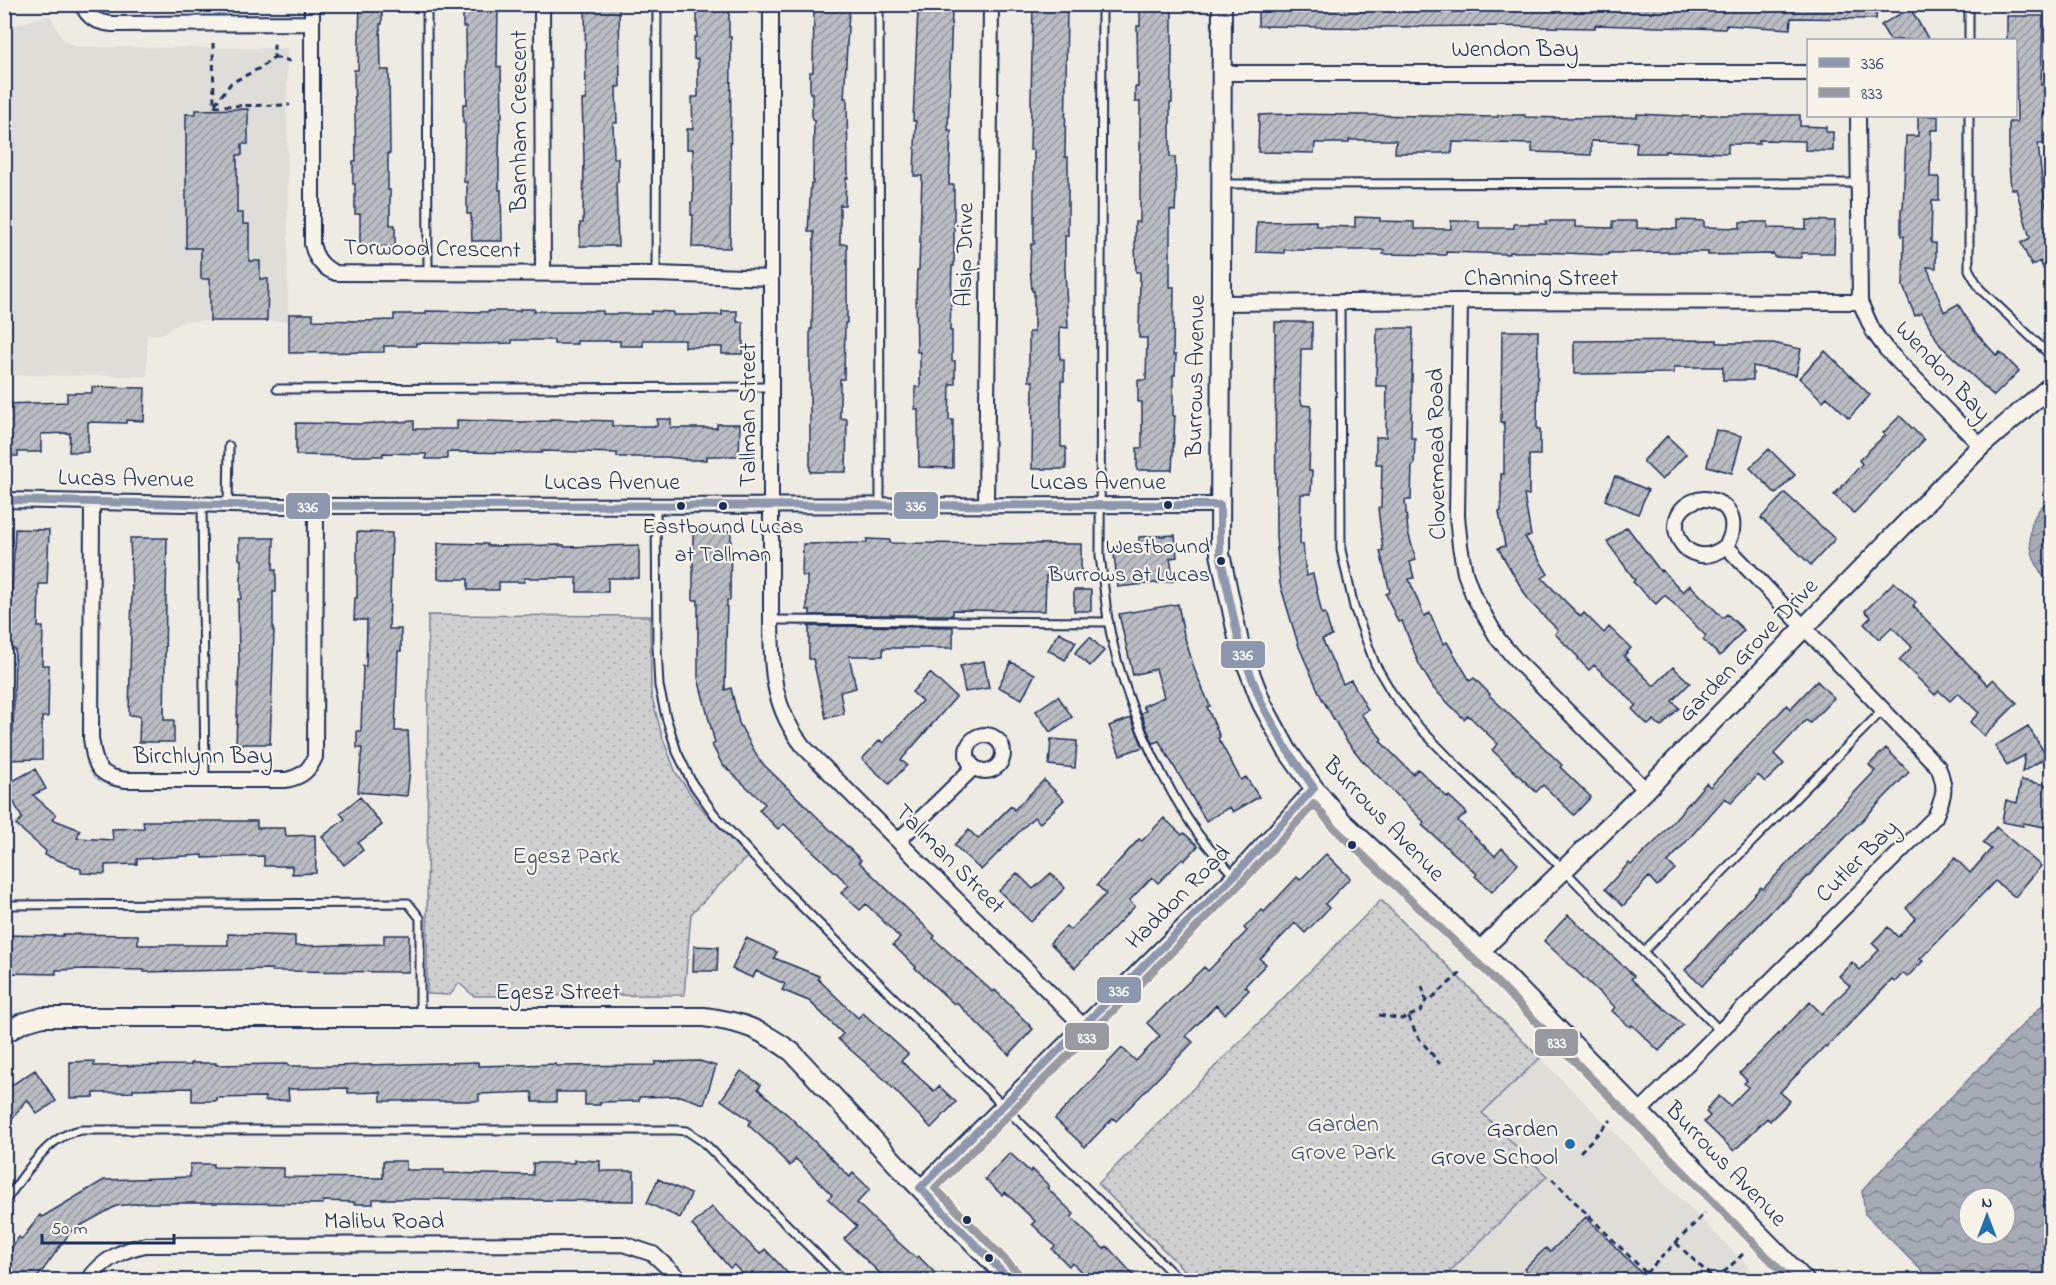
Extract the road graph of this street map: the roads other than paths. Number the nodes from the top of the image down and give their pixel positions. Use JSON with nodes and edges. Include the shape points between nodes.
{"nodes":[{"id":1,"x":82,"y":4,"type":"edge"},
{"id":2,"x":312,"y":4,"type":"edge"},
{"id":3,"x":427,"y":4,"type":"edge"},
{"id":4,"x":542,"y":4,"type":"edge"},
{"id":5,"x":657,"y":4,"type":"edge"},
{"id":6,"x":771,"y":4,"type":"edge"},
{"id":7,"x":879,"y":4,"type":"edge"},
{"id":8,"x":991,"y":4,"type":"edge"},
{"id":9,"x":1102,"y":4,"type":"edge"},
{"id":10,"x":1222,"y":4,"type":"edge"},
{"id":11,"x":1969,"y":4,"type":"edge"},
{"id":12,"x":312,"y":23,"type":"junction"},
{"id":13,"x":1969,"y":39,"type":"edge"},
{"id":14,"x":1222,"y":73,"type":"junction"},
{"id":15,"x":1807,"y":73,"type":"edge"},
{"id":16,"x":1858,"y":117,"type":"edge"},
{"id":17,"x":1969,"y":117,"type":"edge"},
{"id":18,"x":1858,"y":183,"type":"junction"},
{"id":19,"x":1222,"y":184,"type":"junction"},
{"id":20,"x":428,"y":273,"type":"junction"},
{"id":21,"x":543,"y":273,"type":"junction"},
{"id":22,"x":656,"y":274,"type":"junction"},
{"id":23,"x":771,"y":278,"type":"junction"},
{"id":24,"x":1460,"y":301,"type":"junction"},
{"id":25,"x":1340,"y":302,"type":"junction"},
{"id":26,"x":1860,"y":302,"type":"junction"},
{"id":27,"x":1221,"y":303,"type":"junction"},
{"id":28,"x":2052,"y":357,"type":"edge"},
{"id":29,"x":2052,"y":385,"type":"edge"},
{"id":30,"x":770,"y":387,"type":"junction"},
{"id":31,"x":277,"y":389,"type":"dead end"},
{"id":32,"x":228,"y":446,"type":"dead end"},
{"id":33,"x":1981,"y":446,"type":"junction"},
{"id":34,"x":4,"y":500,"type":"edge"},
{"id":35,"x":92,"y":502,"type":"junction"},
{"id":36,"x":202,"y":503,"type":"junction"},
{"id":37,"x":228,"y":504,"type":"junction"},
{"id":38,"x":1220,"y":505,"type":"junction"},
{"id":39,"x":316,"y":506,"type":"junction"},
{"id":40,"x":656,"y":506,"type":"junction"},
{"id":41,"x":772,"y":506,"type":"junction"},
{"id":42,"x":880,"y":506,"type":"junction"},
{"id":43,"x":986,"y":506,"type":"junction"},
{"id":44,"x":1101,"y":506,"type":"junction"},
{"id":45,"x":1726,"y":546,"type":"junction"},
{"id":46,"x":771,"y":620,"type":"junction"},
{"id":47,"x":1109,"y":622,"type":"junction"},
{"id":48,"x":1805,"y":629,"type":"junction"},
{"id":49,"x":1883,"y":710,"type":"junction"},
{"id":50,"x":974,"y":767,"type":"dead end"},
{"id":51,"x":205,"y":779,"type":"junction"},
{"id":52,"x":1314,"y":788,"type":"junction"},
{"id":53,"x":1646,"y":790,"type":"junction"},
{"id":54,"x":899,"y":840,"type":"junction"},
{"id":55,"x":1564,"y":870,"type":"junction"},
{"id":56,"x":1234,"y":876,"type":"junction"},
{"id":57,"x":4,"y":905,"type":"edge"},
{"id":58,"x":1480,"y":951,"type":"junction"},
{"id":59,"x":1643,"y":952,"type":"junction"},
{"id":60,"x":420,"y":1017,"type":"junction"},
{"id":61,"x":1083,"y":1026,"type":"junction"},
{"id":62,"x":1720,"y":1031,"type":"junction"},
{"id":63,"x":4,"y":1034,"type":"edge"},
{"id":64,"x":1003,"y":1105,"type":"junction"},
{"id":65,"x":1639,"y":1112,"type":"junction"},
{"id":66,"x":920,"y":1188,"type":"junction"},
{"id":67,"x":4,"y":1202,"type":"edge"},
{"id":68,"x":88,"y":1281,"type":"edge"},
{"id":69,"x":681,"y":1281,"type":"edge"},
{"id":70,"x":843,"y":1281,"type":"edge"},
{"id":71,"x":1010,"y":1281,"type":"edge"},
{"id":72,"x":1179,"y":1281,"type":"edge"},
{"id":73,"x":1804,"y":1281,"type":"edge"}],
"edges":[{"from":1,"to":12,"type":"street","via":[[97,22],[112,24]]},
{"from":2,"to":12,"type":"street","name":"Torwood Crescent"},
{"from":3,"to":20,"type":"lane"},
{"from":4,"to":21,"type":"street","name":"Barnham Crescent"},
{"from":5,"to":22,"type":"lane"},
{"from":6,"to":23,"type":"street","name":"Tallman Street"},
{"from":7,"to":42,"type":"lane"},
{"from":8,"to":43,"type":"street","name":"Alsip Drive"},
{"from":9,"to":44,"type":"lane"},
{"from":10,"to":14,"type":"street","name":"Burrows Avenue"},
{"from":11,"to":13,"type":"lane"},
{"from":12,"to":20,"type":"street","name":"Torwood Crescent","via":[[314,253],[327,270],[336,273]]},
{"from":14,"to":15,"type":"street","name":"Wendon Bay"},
{"from":14,"to":19,"type":"street","name":"Burrows Avenue"},
{"from":16,"to":18,"type":"street","name":"Wendon Bay"},
{"from":17,"to":28,"type":"lane","via":[[1969,270],[1980,289]]},
{"from":18,"to":19,"type":"lane"},
{"from":18,"to":26,"type":"street","name":"Wendon Bay"},
{"from":19,"to":27,"type":"street","name":"Burrows Avenue"},
{"from":20,"to":21,"type":"street","name":"Torwood Crescent"},
{"from":21,"to":22,"type":"street","name":"Torwood Crescent"},
{"from":22,"to":23,"type":"street","name":"Torwood Crescent"},
{"from":23,"to":30,"type":"street","name":"Tallman Street"},
{"from":24,"to":25,"type":"street","name":"Channing Street"},
{"from":24,"to":26,"type":"street","name":"Channing Street"},
{"from":24,"to":53,"type":"street","name":"Clovermead Road","via":[[1457,516],[1469,584],[1504,646]]},
{"from":25,"to":27,"type":"street","name":"Channing Street"},
{"from":25,"to":55,"type":"lane","via":[[1341,550],[1361,632],[1392,693],[1416,724]]},
{"from":26,"to":33,"type":"street","name":"Wendon Bay","via":[[1873,332],[1886,349]]},
{"from":27,"to":38,"type":"street","name":"Burrows Avenue"},
{"from":29,"to":33,"type":"street","name":"Garden Grove Drive"},
{"from":30,"to":31,"type":"lane"},
{"from":30,"to":41,"type":"street","name":"Tallman Street"},
{"from":32,"to":37,"type":"lane"},
{"from":33,"to":48,"type":"street","name":"Garden Grove Drive"},
{"from":34,"to":35,"type":"street","name":"Lucas Avenue"},
{"from":35,"to":36,"type":"street","name":"Lucas Avenue"},
{"from":35,"to":51,"type":"street","name":"Birchlynn Bay","via":[[91,738],[96,763],[111,778]]},
{"from":36,"to":37,"type":"street","name":"Lucas Avenue"},
{"from":36,"to":51,"type":"lane"},
{"from":37,"to":39,"type":"street","name":"Lucas Avenue"},
{"from":38,"to":44,"type":"street","name":"Lucas Avenue"},
{"from":38,"to":52,"type":"street","name":"Burrows Avenue","via":[[1220,554],[1240,647],[1262,704]]},
{"from":39,"to":40,"type":"street","name":"Lucas Avenue"},
{"from":39,"to":51,"type":"street","name":"Birchlynn Bay","via":[[315,757],[311,767],[286,780]]},
{"from":40,"to":41,"type":"street","name":"Lucas Avenue"},
{"from":40,"to":64,"type":"lane","via":[[659,686],[677,752],[692,783],[715,815],[780,885]]},
{"from":41,"to":42,"type":"street","name":"Lucas Avenue"},
{"from":41,"to":46,"type":"street","name":"Tallman Street"},
{"from":42,"to":43,"type":"street","name":"Lucas Avenue"},
{"from":43,"to":44,"type":"street","name":"Lucas Avenue"},
{"from":44,"to":47,"type":"lane","via":[[1100,556]]},
{"from":45,"to":45,"type":"street","via":[[1733,526],[1723,505],[1702,499],[1683,509],[1676,529],[1683,547],[1693,554],[1707,556]]},
{"from":45,"to":48,"type":"street","name":"Cutler Bay"},
{"from":46,"to":47,"type":"lane"},
{"from":46,"to":54,"type":"street","name":"Tallman Street","via":[[774,690],[790,730]]},
{"from":47,"to":56,"type":"lane","via":[[1122,675],[1151,751],[1199,834]]},
{"from":48,"to":49,"type":"street","name":"Cutler Bay"},
{"from":48,"to":53,"type":"street","name":"Garden Grove Drive"},
{"from":49,"to":59,"type":"lane"},
{"from":49,"to":62,"type":"street","name":"Cutler Bay","via":[[1938,767],[1944,794],[1935,817]]},
{"from":50,"to":54,"type":"street"},
{"from":52,"to":56,"type":"street","name":"Haddon Road"},
{"from":52,"to":58,"type":"street","name":"Burrows Avenue","via":[[1350,828]]},
{"from":53,"to":55,"type":"street","name":"Garden Grove Drive"},
{"from":54,"to":61,"type":"street","name":"Tallman Street"},
{"from":55,"to":58,"type":"street","name":"Garden Grove Drive"},
{"from":55,"to":59,"type":"lane"},
{"from":56,"to":61,"type":"street","name":"Haddon Road"},
{"from":57,"to":60,"type":"lane","via":[[408,903],[420,918]]},
{"from":58,"to":65,"type":"street","name":"Burrows Avenue"},
{"from":59,"to":62,"type":"lane"},
{"from":60,"to":63,"type":"street","name":"Egesz Street","via":[[43,1017]]},
{"from":60,"to":66,"type":"street","name":"Egesz Street","via":[[704,1017],[750,1026],[792,1052]]},
{"from":61,"to":64,"type":"street","name":"Haddon Road"},
{"from":62,"to":65,"type":"street","name":"Cutler Bay"},
{"from":64,"to":66,"type":"street","name":"Haddon Road"},
{"from":64,"to":72,"type":"lane"},
{"from":65,"to":73,"type":"street","name":"Burrows Avenue"},
{"from":66,"to":71,"type":"street","name":"Egesz Street"},
{"from":67,"to":70,"type":"lane","via":[[49,1145],[69,1132],[82,1130],[687,1131],[702,1141]]},
{"from":68,"to":69,"type":"street","name":"Malibu Road","via":[[113,1256],[146,1245],[623,1245],[653,1254]]}]}
